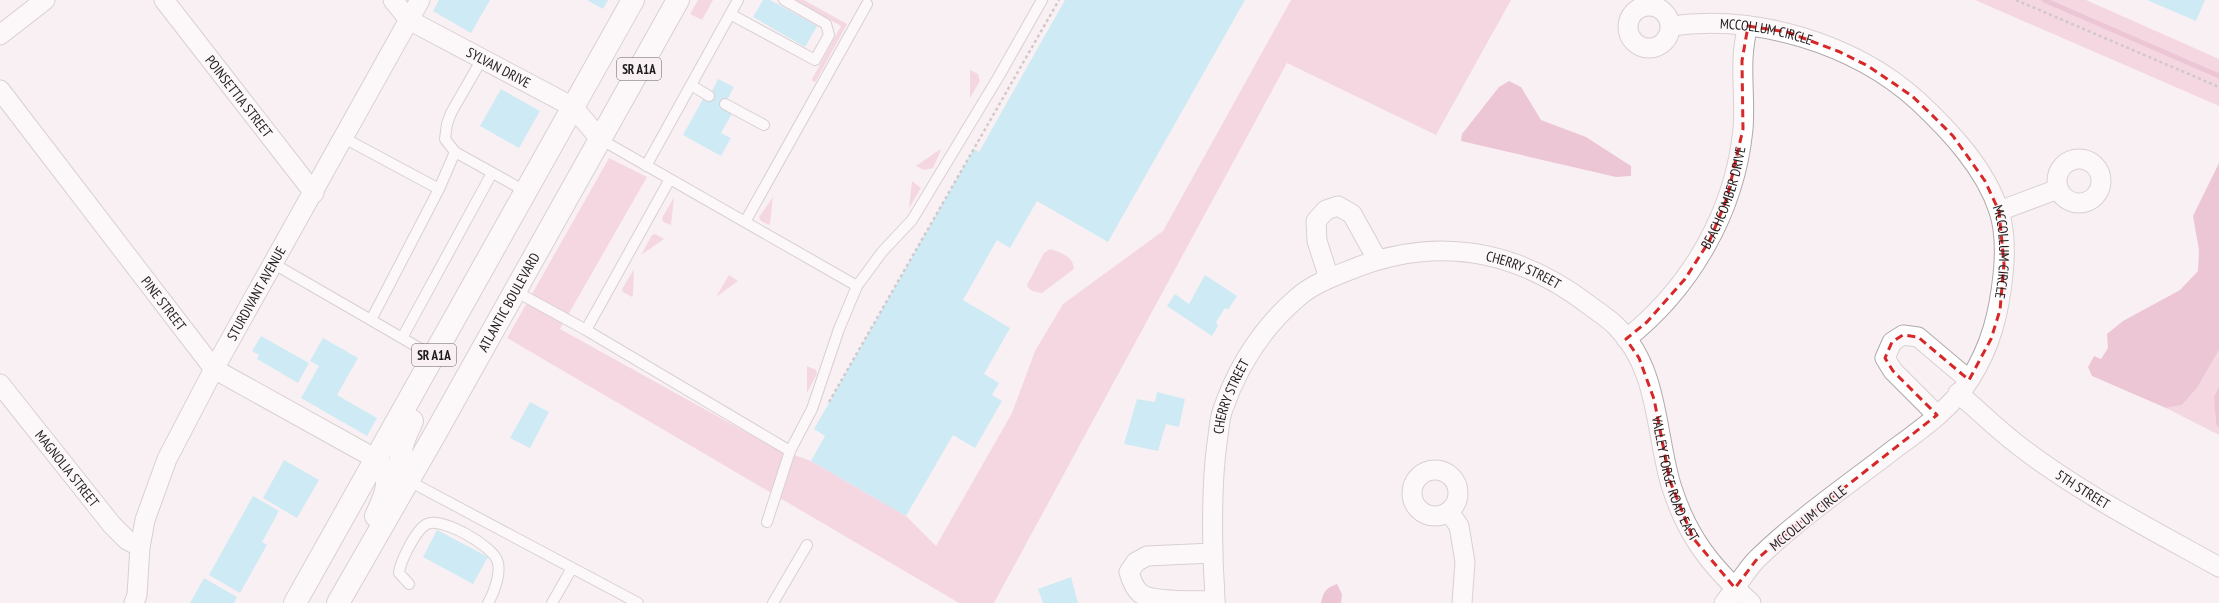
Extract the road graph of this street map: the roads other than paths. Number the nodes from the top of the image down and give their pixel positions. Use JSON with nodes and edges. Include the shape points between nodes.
{"nodes":[{"id":1,"x":46,"y":0,"type":"edge"},
{"id":2,"x":164,"y":0,"type":"edge"},
{"id":3,"x":393,"y":0,"type":"edge"},
{"id":4,"x":420,"y":0,"type":"edge"},
{"id":5,"x":633,"y":0,"type":"edge"},
{"id":6,"x":678,"y":0,"type":"edge"},
{"id":7,"x":738,"y":0,"type":"edge"},
{"id":8,"x":784,"y":0,"type":"edge"},
{"id":9,"x":1041,"y":0,"type":"edge"},
{"id":10,"x":867,"y":4,"type":"dead end"},
{"id":11,"x":730,"y":14,"type":"junction"},
{"id":12,"x":409,"y":20,"type":"junction"},
{"id":13,"x":1671,"y":26,"type":"dead end"},
{"id":14,"x":1748,"y":26,"type":"junction"},
{"id":15,"x":0,"y":35,"type":"edge"},
{"id":16,"x":482,"y":59,"type":"junction"},
{"id":17,"x":691,"y":85,"type":"junction"},
{"id":18,"x":0,"y":90,"type":"edge"},
{"id":19,"x":709,"y":96,"type":"dead end"},
{"id":20,"x":725,"y":104,"type":"dead end"},
{"id":21,"x":573,"y":107,"type":"junction"},
{"id":22,"x":764,"y":125,"type":"dead end"},
{"id":23,"x":344,"y":138,"type":"junction"},
{"id":24,"x":600,"y":139,"type":"junction"},
{"id":25,"x":455,"y":152,"type":"junction"},
{"id":26,"x":646,"y":166,"type":"junction"},
{"id":27,"x":492,"y":173,"type":"junction"},
{"id":28,"x":670,"y":179,"type":"junction"},
{"id":29,"x":439,"y":189,"type":"junction"},
{"id":30,"x":2058,"y":189,"type":"dead end"},
{"id":31,"x":525,"y":191,"type":"junction"},
{"id":32,"x":314,"y":193,"type":"junction"},
{"id":33,"x":1999,"y":211,"type":"junction"},
{"id":34,"x":745,"y":222,"type":"junction"},
{"id":35,"x":1377,"y":259,"type":"junction"},
{"id":36,"x":274,"y":264,"type":"junction"},
{"id":37,"x":1329,"y":278,"type":"junction"},
{"id":38,"x":857,"y":286,"type":"junction"},
{"id":39,"x":515,"y":291,"type":"junction"},
{"id":40,"x":371,"y":320,"type":"junction"},
{"id":41,"x":586,"y":330,"type":"junction"},
{"id":42,"x":402,"y":338,"type":"junction"},
{"id":43,"x":1626,"y":339,"type":"junction"},
{"id":44,"x":433,"y":356,"type":"junction"},
{"id":45,"x":214,"y":369,"type":"junction"},
{"id":46,"x":0,"y":384,"type":"edge"},
{"id":47,"x":1964,"y":387,"type":"junction"},
{"id":48,"x":1937,"y":415,"type":"junction"},
{"id":49,"x":790,"y":451,"type":"junction"},
{"id":50,"x":376,"y":459,"type":"junction"},
{"id":51,"x":409,"y":481,"type":"junction"},
{"id":52,"x":1449,"y":512,"type":"dead end"},
{"id":53,"x":767,"y":522,"type":"dead end"},
{"id":54,"x":807,"y":545,"type":"dead end"},
{"id":55,"x":140,"y":547,"type":"junction"},
{"id":56,"x":1213,"y":552,"type":"junction"},
{"id":57,"x":2219,"y":567,"type":"edge"},
{"id":58,"x":572,"y":568,"type":"junction"},
{"id":59,"x":409,"y":584,"type":"dead end"},
{"id":60,"x":342,"y":594,"type":"edge"},
{"id":61,"x":1729,"y":596,"type":"edge"},
{"id":62,"x":1215,"y":602,"type":"edge"},
{"id":63,"x":134,"y":603,"type":"edge"},
{"id":64,"x":295,"y":603,"type":"edge"},
{"id":65,"x":488,"y":603,"type":"edge"},
{"id":66,"x":552,"y":603,"type":"edge"},
{"id":67,"x":638,"y":603,"type":"edge"},
{"id":68,"x":773,"y":603,"type":"edge"},
{"id":69,"x":1462,"y":603,"type":"edge"},
{"id":70,"x":1751,"y":603,"type":"edge"}],
"edges":[{"from":1,"to":15,"type":"street"},
{"from":2,"to":32,"type":"street","name":"POINSETTIA STREET"},
{"from":3,"to":12,"type":"street","name":"SYLVAN DRIVE"},
{"from":4,"to":12,"type":"street","name":"STURDIVANT AVENUE"},
{"from":5,"to":21,"type":"highway","number":"SR A1A"},
{"from":6,"to":24,"type":"highway","name":"ATLANTIC BOULEVARD","number":"SR A1A"},
{"from":7,"to":11,"type":"lane"},
{"from":8,"to":11,"type":"lane","via":[[826,24],[829,35],[815,60]]},
{"from":9,"to":38,"type":"lane","via":[[999,76],[912,220],[882,252]]},
{"from":10,"to":34,"type":"lane"},
{"from":11,"to":17,"type":"lane"},
{"from":12,"to":16,"type":"street","name":"SYLVAN DRIVE"},
{"from":12,"to":23,"type":"street","name":"STURDIVANT AVENUE"},
{"from":13,"to":14,"type":"street","name":"MCCOLLUM CIRCLE","via":[[1723,23]]},
{"from":14,"to":33,"type":"street","name":"MCCOLLUM CIRCLE","via":[[1787,32],[1840,52],[1868,66],[1912,96],[1953,136],[1985,181]]},
{"from":14,"to":43,"type":"street","name":"BEACHCOMBER DRIVE","via":[[1742,61],[1743,129],[1739,158],[1727,198],[1710,240],[1685,279],[1647,322]]},
{"from":16,"to":21,"type":"street","name":"SYLVAN DRIVE"},
{"from":16,"to":25,"type":"lane","via":[[446,124],[445,139]]},
{"from":17,"to":19,"type":"lane"},
{"from":17,"to":26,"type":"lane"},
{"from":18,"to":45,"type":"street","name":"PINE STREET"},
{"from":20,"to":22,"type":"lane"},
{"from":21,"to":24,"type":"street","name":"SYLVAN DRIVE"},
{"from":21,"to":31,"type":"highway","number":"SR A1A"},
{"from":23,"to":29,"type":"lane"},
{"from":23,"to":32,"type":"street","name":"STURDIVANT AVENUE"},
{"from":24,"to":26,"type":"lane"},
{"from":24,"to":39,"type":"highway","name":"ATLANTIC BOULEVARD","number":"SR A1A"},
{"from":25,"to":27,"type":"lane"},
{"from":25,"to":29,"type":"lane"},
{"from":26,"to":28,"type":"lane"},
{"from":27,"to":31,"type":"lane"},
{"from":27,"to":42,"type":"lane"},
{"from":28,"to":34,"type":"lane"},
{"from":28,"to":41,"type":"lane"},
{"from":29,"to":40,"type":"lane"},
{"from":30,"to":33,"type":"street"},
{"from":31,"to":44,"type":"highway","number":"SR A1A"},
{"from":32,"to":36,"type":"street","name":"STURDIVANT AVENUE"},
{"from":33,"to":47,"type":"street","name":"MCCOLLUM CIRCLE","via":[[2004,264],[2000,310],[1991,339]]},
{"from":34,"to":38,"type":"lane"},
{"from":35,"to":37,"type":"street","name":"CHERRY STREET"},
{"from":35,"to":37,"type":"street","via":[[1352,214],[1338,206],[1326,210],[1316,221],[1317,241]]},
{"from":35,"to":43,"type":"street","name":"CHERRY STREET","via":[[1416,251],[1481,253],[1518,263],[1547,276],[1574,293],[1616,326]]},
{"from":36,"to":40,"type":"lane"},
{"from":36,"to":45,"type":"street","name":"STURDIVANT AVENUE"},
{"from":37,"to":56,"type":"street","name":"CHERRY STREET","via":[[1299,296],[1268,326],[1240,369],[1222,411],[1214,472]]},
{"from":38,"to":49,"type":"lane","via":[[839,329],[812,409]]},
{"from":39,"to":41,"type":"lane"},
{"from":39,"to":51,"type":"highway","name":"ATLANTIC BOULEVARD","number":"SR A1A"},
{"from":40,"to":42,"type":"lane"},
{"from":41,"to":49,"type":"lane"},
{"from":42,"to":44,"type":"lane"},
{"from":43,"to":61,"type":"street","name":"VALLEY FORGE ROAD EAST","via":[[1639,358],[1654,399],[1670,481],[1693,538],[1716,570]]},
{"from":44,"to":50,"type":"highway","number":"SR A1A"},
{"from":44,"to":51,"type":"highway","via":[[438,369],[400,445],[400,462]]},
{"from":45,"to":50,"type":"street","name":"PINE STREET"},
{"from":45,"to":55,"type":"street","name":"STURDIVANT AVENUE","via":[[167,459],[145,520]]},
{"from":46,"to":55,"type":"street","name":"MAGNOLIA STREET","via":[[112,525],[127,540]]},
{"from":47,"to":48,"type":"street","name":"MCCOLLUM CIRCLE"},
{"from":47,"to":48,"type":"street","name":"5TH STREET","via":[[1918,337],[1903,335],[1892,342],[1885,358],[1892,371]]},
{"from":47,"to":57,"type":"street","name":"5TH STREET","via":[[2017,445],[2099,499]]},
{"from":48,"to":61,"type":"street","name":"MCCOLLUM CIRCLE","via":[[1757,559]]},
{"from":49,"to":53,"type":"lane"},
{"from":50,"to":60,"type":"highway","via":[[384,469],[388,481],[385,495]]},
{"from":50,"to":64,"type":"highway","number":"SR A1A"},
{"from":51,"to":58,"type":"lane"},
{"from":51,"to":60,"type":"highway","name":"ATLANTIC BOULEVARD","number":"SR A1A"},
{"from":52,"to":69,"type":"street","via":[[1459,526],[1465,562]]},
{"from":54,"to":68,"type":"lane"},
{"from":55,"to":63,"type":"street","name":"STURDIVANT AVENUE","via":[[137,595]]},
{"from":56,"to":62,"type":"street","name":"CHERRY STREET"},
{"from":56,"to":62,"type":"street","name":"CHERRY STREET","via":[[1147,556],[1136,562],[1129,572],[1132,582],[1141,594],[1156,598]]},
{"from":58,"to":66,"type":"lane"},
{"from":58,"to":67,"type":"lane"},
{"from":59,"to":65,"type":"lane","via":[[400,573],[400,564],[420,529],[427,523],[434,522],[450,526],[487,547],[497,558],[500,568]]},
{"from":61,"to":70,"type":"street","name":"VALLEY FORGE ROAD EAST"}]}
